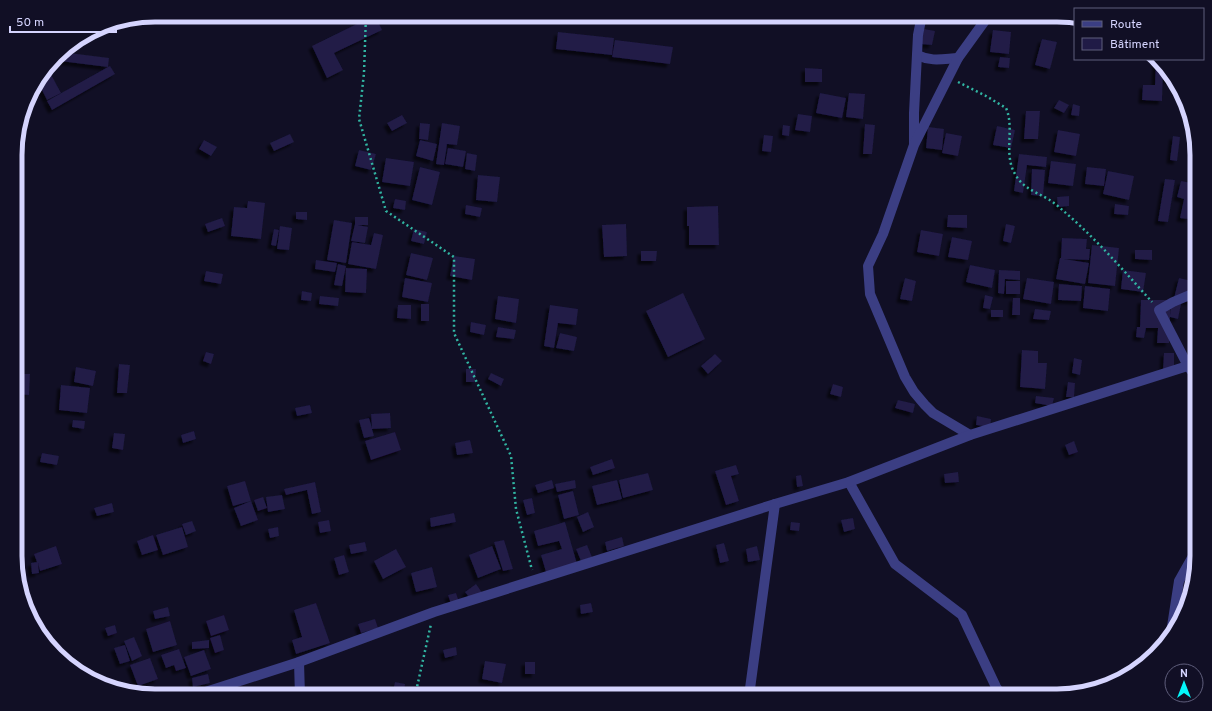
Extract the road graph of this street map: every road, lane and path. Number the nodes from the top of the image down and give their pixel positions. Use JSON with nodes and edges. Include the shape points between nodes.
{"nodes":[{"id":1,"x":366,"y":22,"type":"edge"},
{"id":2,"x":921,"y":22,"type":"edge"},
{"id":3,"x":984,"y":22,"type":"edge"},
{"id":4,"x":917,"y":55,"type":"junction"},
{"id":5,"x":958,"y":58,"type":"junction"},
{"id":6,"x":949,"y":77,"type":"junction"},
{"id":7,"x":914,"y":145,"type":"junction"},
{"id":8,"x":1190,"y":295,"type":"edge"},
{"id":9,"x":1159,"y":310,"type":"junction"},
{"id":10,"x":1190,"y":362,"type":"edge"},
{"id":11,"x":1190,"y":366,"type":"edge"},
{"id":12,"x":970,"y":435,"type":"junction"},
{"id":13,"x":849,"y":482,"type":"junction"},
{"id":14,"x":775,"y":504,"type":"junction"},
{"id":15,"x":1190,"y":561,"type":"edge"},
{"id":16,"x":534,"y":580,"type":"junction"},
{"id":17,"x":434,"y":612,"type":"junction"},
{"id":18,"x":1173,"y":620,"type":"edge"},
{"id":19,"x":299,"y":662,"type":"junction"},
{"id":20,"x":215,"y":689,"type":"edge"},
{"id":21,"x":300,"y":689,"type":"edge"},
{"id":22,"x":417,"y":689,"type":"edge"},
{"id":23,"x":750,"y":689,"type":"edge"},
{"id":24,"x":997,"y":689,"type":"edge"}],
"edges":[{"from":1,"to":16,"type":"path","via":[[359,120],[386,211],[454,257],[454,333],[511,456],[516,509]]},
{"from":2,"to":4,"type":"street"},
{"from":3,"to":5,"type":"street"},
{"from":4,"to":5,"type":"street","via":[[934,60]]},
{"from":4,"to":7,"type":"street"},
{"from":5,"to":6,"type":"street"},
{"from":6,"to":7,"type":"street"},
{"from":6,"to":9,"type":"path","via":[[1006,108],[1009,117],[1010,161],[1022,185],[1049,200],[1069,216],[1119,265]]},
{"from":7,"to":12,"type":"street","via":[[883,234],[869,261],[870,294],[905,377],[914,392],[933,413]]},
{"from":8,"to":9,"type":"street"},
{"from":9,"to":10,"type":"street"},
{"from":11,"to":12,"type":"street"},
{"from":12,"to":13,"type":"street"},
{"from":13,"to":14,"type":"street"},
{"from":13,"to":24,"type":"street","via":[[895,564],[962,615]]},
{"from":14,"to":16,"type":"street"},
{"from":14,"to":23,"type":"street"},
{"from":15,"to":18,"type":"street","via":[[1179,581]]},
{"from":16,"to":17,"type":"street"},
{"from":17,"to":19,"type":"street"},
{"from":17,"to":22,"type":"path"},
{"from":19,"to":20,"type":"street"},
{"from":19,"to":21,"type":"street"}]}
